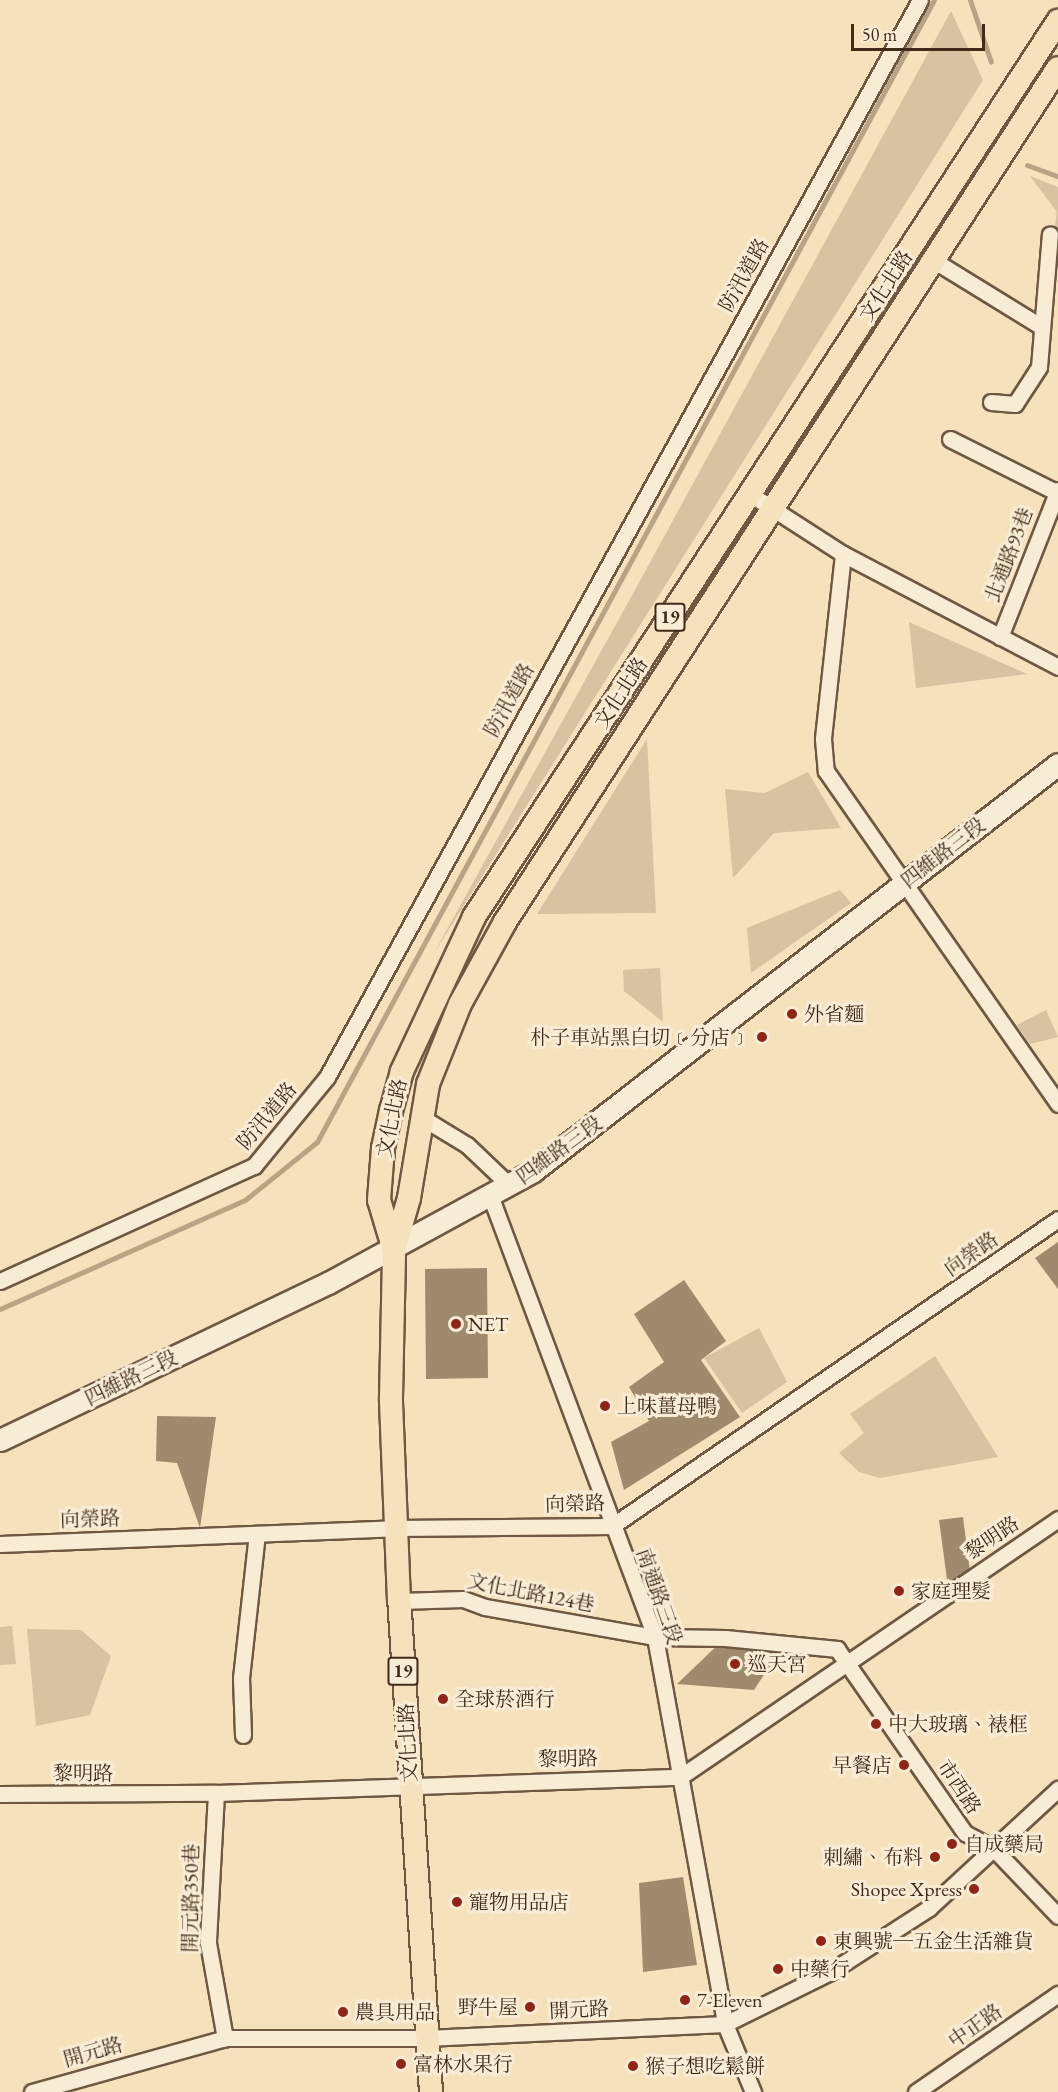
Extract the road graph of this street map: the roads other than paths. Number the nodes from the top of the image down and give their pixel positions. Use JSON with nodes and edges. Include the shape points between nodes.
{"nodes":[{"id":1,"x":920,"y":0,"type":"edge"},
{"id":2,"x":1058,"y":21,"type":"edge"},
{"id":3,"x":1058,"y":68,"type":"edge"},
{"id":4,"x":1050,"y":234,"type":"dead end"},
{"id":5,"x":933,"y":260,"type":"junction"},
{"id":6,"x":1042,"y":327,"type":"junction"},
{"id":7,"x":991,"y":402,"type":"dead end"},
{"id":8,"x":950,"y":439,"type":"dead end"},
{"id":9,"x":1057,"y":491,"type":"edge"},
{"id":10,"x":750,"y":494,"type":"junction"},
{"id":11,"x":772,"y":508,"type":"junction"},
{"id":12,"x":843,"y":554,"type":"junction"},
{"id":13,"x":1000,"y":637,"type":"junction"},
{"id":14,"x":1058,"y":667,"type":"edge"},
{"id":15,"x":1058,"y":764,"type":"edge"},
{"id":16,"x":905,"y":882,"type":"junction"},
{"id":17,"x":1058,"y":1104,"type":"edge"},
{"id":18,"x":421,"y":1117,"type":"junction"},
{"id":19,"x":510,"y":1186,"type":"junction"},
{"id":20,"x":491,"y":1198,"type":"junction"},
{"id":21,"x":1058,"y":1219,"type":"edge"},
{"id":22,"x":394,"y":1250,"type":"junction"},
{"id":23,"x":0,"y":1281,"type":"edge"},
{"id":24,"x":0,"y":1440,"type":"edge"},
{"id":25,"x":1058,"y":1519,"type":"edge"},
{"id":26,"x":612,"y":1526,"type":"junction"},
{"id":27,"x":395,"y":1528,"type":"junction"},
{"id":28,"x":257,"y":1534,"type":"junction"},
{"id":29,"x":0,"y":1544,"type":"edge"},
{"id":30,"x":399,"y":1601,"type":"junction"},
{"id":31,"x":655,"y":1638,"type":"junction"},
{"id":32,"x":848,"y":1661,"type":"junction"},
{"id":33,"x":243,"y":1735,"type":"dead end"},
{"id":34,"x":680,"y":1777,"type":"junction"},
{"id":35,"x":410,"y":1784,"type":"junction"},
{"id":36,"x":1058,"y":1789,"type":"edge"},
{"id":37,"x":216,"y":1793,"type":"junction"},
{"id":38,"x":0,"y":1794,"type":"edge"},
{"id":39,"x":993,"y":1848,"type":"junction"},
{"id":40,"x":1058,"y":1916,"type":"edge"},
{"id":41,"x":1058,"y":1994,"type":"edge"},
{"id":42,"x":725,"y":2024,"type":"junction"},
{"id":43,"x":225,"y":2038,"type":"junction"},
{"id":44,"x":426,"y":2038,"type":"junction"},
{"id":45,"x":32,"y":2092,"type":"edge"},
{"id":46,"x":431,"y":2092,"type":"edge"},
{"id":47,"x":753,"y":2092,"type":"edge"},
{"id":48,"x":916,"y":2092,"type":"edge"}],
"edges":[{"from":1,"to":23,"type":"street","name":"防汛道路","via":[[327,1077],[254,1166]]},
{"from":2,"to":10,"type":"main road","name":"文化北路","number":"19"},
{"from":3,"to":5,"type":"main road","name":"文化北路","number":"19"},
{"from":4,"to":6,"type":"street"},
{"from":5,"to":6,"type":"street"},
{"from":5,"to":11,"type":"main road","name":"文化北路","number":"19"},
{"from":6,"to":7,"type":"street","via":[[1039,367],[1015,404]]},
{"from":8,"to":9,"type":"street"},
{"from":9,"to":13,"type":"street","name":"北通路93巷"},
{"from":10,"to":11,"type":"street"},
{"from":10,"to":22,"type":"main road","name":"文化北路","number":"19","via":[[474,917],[433,1000],[402,1071],[383,1148],[379,1200]]},
{"from":11,"to":12,"type":"street"},
{"from":11,"to":18,"type":"main road","name":"文化北路","number":"19","via":[[505,922],[445,1036]]},
{"from":12,"to":13,"type":"street"},
{"from":12,"to":16,"type":"street","via":[[823,739],[826,771]]},
{"from":13,"to":14,"type":"street"},
{"from":15,"to":16,"type":"street","name":"四維路三段"},
{"from":16,"to":17,"type":"street"},
{"from":16,"to":19,"type":"street","name":"四維路三段"},
{"from":18,"to":19,"type":"street","via":[[467,1145]]},
{"from":18,"to":22,"type":"main road","name":"文化北路","number":"19","via":[[409,1198]]},
{"from":19,"to":20,"type":"street","name":"四維路三段"},
{"from":20,"to":22,"type":"street","name":"四維路三段"},
{"from":20,"to":26,"type":"street","name":"南通路三段"},
{"from":21,"to":26,"type":"street","name":"向榮路"},
{"from":22,"to":24,"type":"street","name":"四維路三段"},
{"from":22,"to":27,"type":"main road","name":"文化北路","number":"19","via":[[391,1398]]},
{"from":25,"to":32,"type":"street","name":"黎明路"},
{"from":26,"to":27,"type":"street","name":"向榮路"},
{"from":26,"to":31,"type":"street","name":"南通路三段"},
{"from":27,"to":28,"type":"street","name":"向榮路"},
{"from":27,"to":30,"type":"main road","name":"文化北路","number":"19"},
{"from":28,"to":29,"type":"street","name":"向榮路"},
{"from":28,"to":33,"type":"street","via":[[241,1678]]},
{"from":30,"to":31,"type":"street","name":"文化北路124巷","via":[[463,1599],[485,1607]]},
{"from":30,"to":35,"type":"main road","name":"文化北路","number":"19"},
{"from":31,"to":32,"type":"street","name":"文化北路124巷","via":[[725,1638],[837,1649]]},
{"from":31,"to":34,"type":"street","name":"南通路三段"},
{"from":32,"to":34,"type":"street","name":"黎明路"},
{"from":32,"to":39,"type":"street","name":"市西路","via":[[965,1833]]},
{"from":34,"to":35,"type":"street","name":"黎明路"},
{"from":34,"to":42,"type":"street","name":"南通路三段"},
{"from":35,"to":37,"type":"street","name":"黎明路"},
{"from":35,"to":44,"type":"main road","name":"文化北路","number":"19"},
{"from":36,"to":39,"type":"street","name":"開元路"},
{"from":37,"to":38,"type":"street","name":"黎明路"},
{"from":37,"to":43,"type":"street","name":"開元路350巷","via":[[208,1943]]},
{"from":39,"to":40,"type":"street","name":"市西路"},
{"from":39,"to":42,"type":"street","name":"開元路","via":[[929,1908],[830,1972]]},
{"from":41,"to":48,"type":"street","name":"中正路"},
{"from":42,"to":44,"type":"street","name":"開元路"},
{"from":42,"to":47,"type":"street","name":"南通路三段"},
{"from":43,"to":44,"type":"street","name":"開元路"},
{"from":43,"to":45,"type":"street","name":"開元路"},
{"from":44,"to":46,"type":"main road","name":"文化北路","number":"19"}]}
